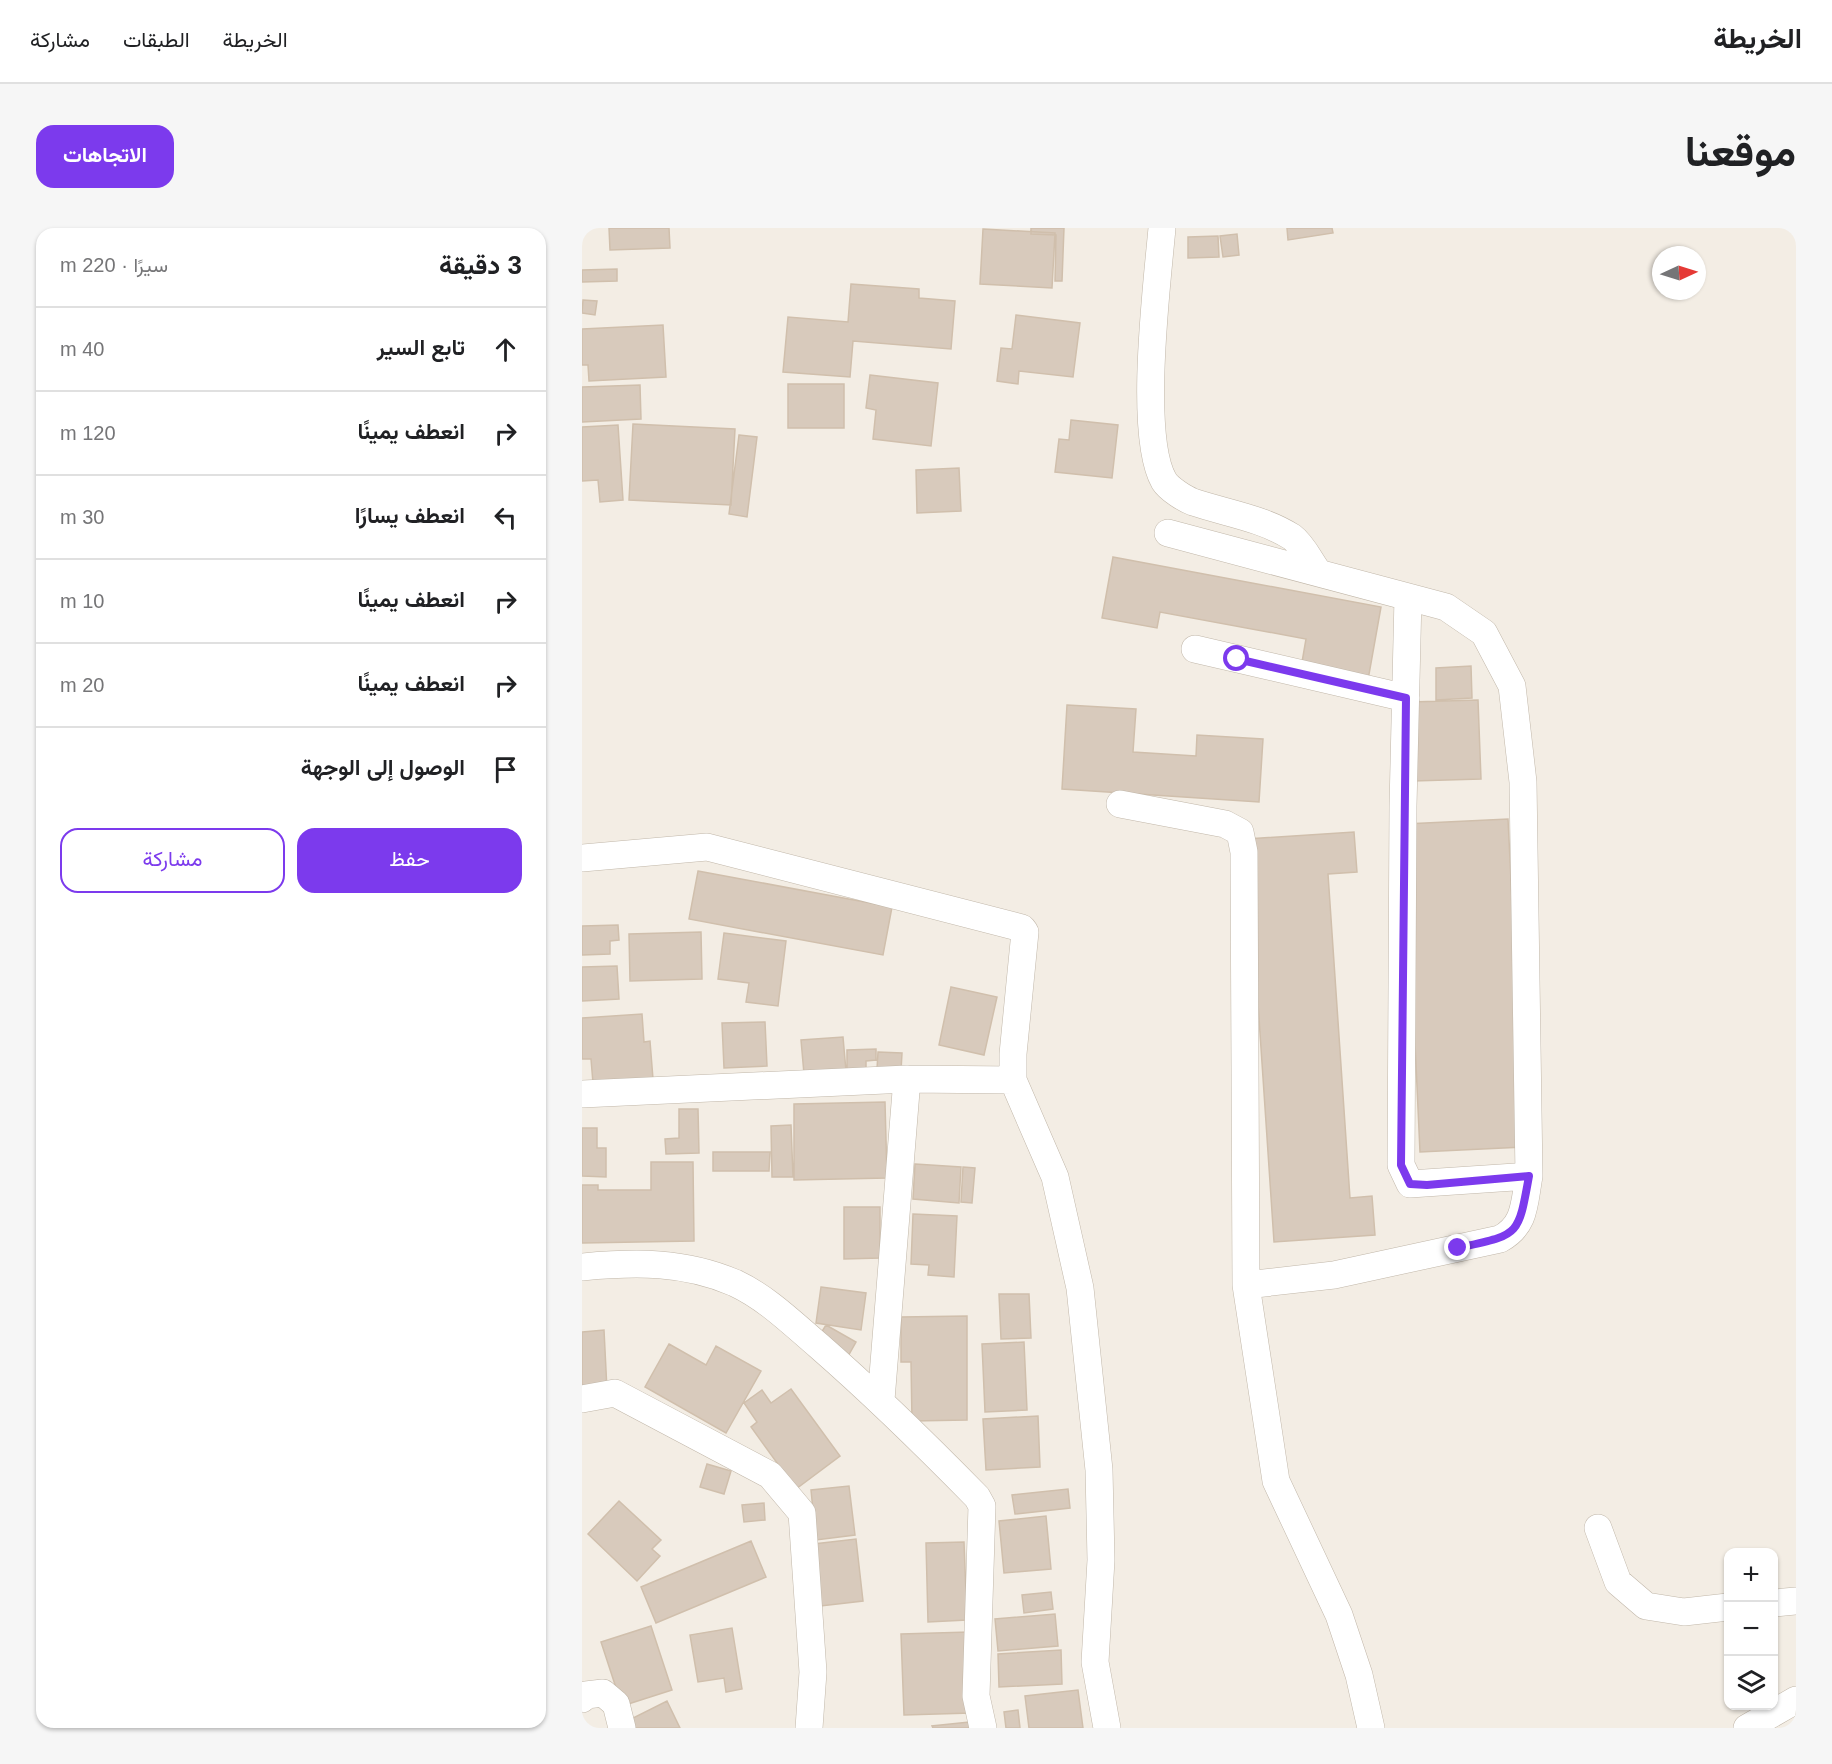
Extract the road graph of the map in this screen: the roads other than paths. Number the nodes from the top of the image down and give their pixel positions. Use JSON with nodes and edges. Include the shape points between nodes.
{"nodes":[{"id":1,"x":1162,"y":228,"type":"edge"},
{"id":2,"x":1168,"y":533,"type":"dead end"},
{"id":3,"x":1319,"y":573,"type":"junction"},
{"id":4,"x":1408,"y":597,"type":"junction"},
{"id":5,"x":1195,"y":649,"type":"dead end"},
{"id":6,"x":1406,"y":698,"type":"junction"},
{"id":7,"x":1120,"y":804,"type":"dead end"},
{"id":8,"x":582,"y":858,"type":"edge"},
{"id":9,"x":907,"y":1079,"type":"junction"},
{"id":10,"x":1013,"y":1080,"type":"junction"},
{"id":11,"x":582,"y":1094,"type":"edge"},
{"id":12,"x":1529,"y":1176,"type":"junction"},
{"id":13,"x":582,"y":1267,"type":"edge"},
{"id":14,"x":1246,"y":1285,"type":"junction"},
{"id":15,"x":582,"y":1399,"type":"edge"},
{"id":16,"x":881,"y":1400,"type":"junction"},
{"id":17,"x":1598,"y":1528,"type":"dead end"},
{"id":18,"x":1796,"y":1601,"type":"edge"},
{"id":19,"x":1778,"y":1603,"type":"edge"},
{"id":20,"x":1724,"y":1607,"type":"edge"},
{"id":21,"x":582,"y":1699,"type":"edge"},
{"id":22,"x":1794,"y":1707,"type":"edge"},
{"id":23,"x":622,"y":1728,"type":"edge"},
{"id":24,"x":809,"y":1728,"type":"edge"},
{"id":25,"x":983,"y":1728,"type":"edge"},
{"id":26,"x":1107,"y":1728,"type":"edge"},
{"id":27,"x":1371,"y":1728,"type":"edge"},
{"id":28,"x":1747,"y":1728,"type":"edge"}],
"edges":[{"from":1,"to":3,"type":"street","via":[[1153,328],[1152,411],[1155,458],[1165,483],[1190,501],[1255,520],[1293,538]]},
{"from":2,"to":3,"type":"street"},
{"from":3,"to":4,"type":"street"},
{"from":4,"to":6,"type":"street"},
{"from":4,"to":12,"type":"street","via":[[1446,607],[1484,633],[1512,686],[1523,782]]},
{"from":5,"to":6,"type":"street"},
{"from":6,"to":12,"type":"street","via":[[1401,1165],[1410,1184]]},
{"from":7,"to":14,"type":"street","via":[[1225,824],[1240,832],[1244,852]]},
{"from":8,"to":10,"type":"street","via":[[707,847],[1022,928],[1026,938]]},
{"from":9,"to":10,"type":"street"},
{"from":9,"to":11,"type":"street"},
{"from":9,"to":16,"type":"street"},
{"from":10,"to":26,"type":"street","via":[[1055,1177],[1080,1288],[1099,1470],[1101,1560],[1095,1662]]},
{"from":12,"to":14,"type":"street","via":[[1515,1230],[1500,1239],[1334,1275]]},
{"from":13,"to":16,"type":"street","via":[[638,1262],[692,1270],[734,1283],[766,1300]]},
{"from":14,"to":27,"type":"street","via":[[1276,1481],[1339,1616],[1359,1675]]},
{"from":15,"to":24,"type":"street","via":[[615,1393],[770,1474],[802,1513],[813,1672]]},
{"from":16,"to":25,"type":"street","via":[[978,1497],[982,1506],[976,1696]]},
{"from":17,"to":20,"type":"street","via":[[1618,1582],[1646,1606],[1684,1611]]},
{"from":18,"to":19,"type":"street"},
{"from":21,"to":23,"type":"street","via":[[603,1693],[616,1704]]},
{"from":22,"to":28,"type":"street"}]}
